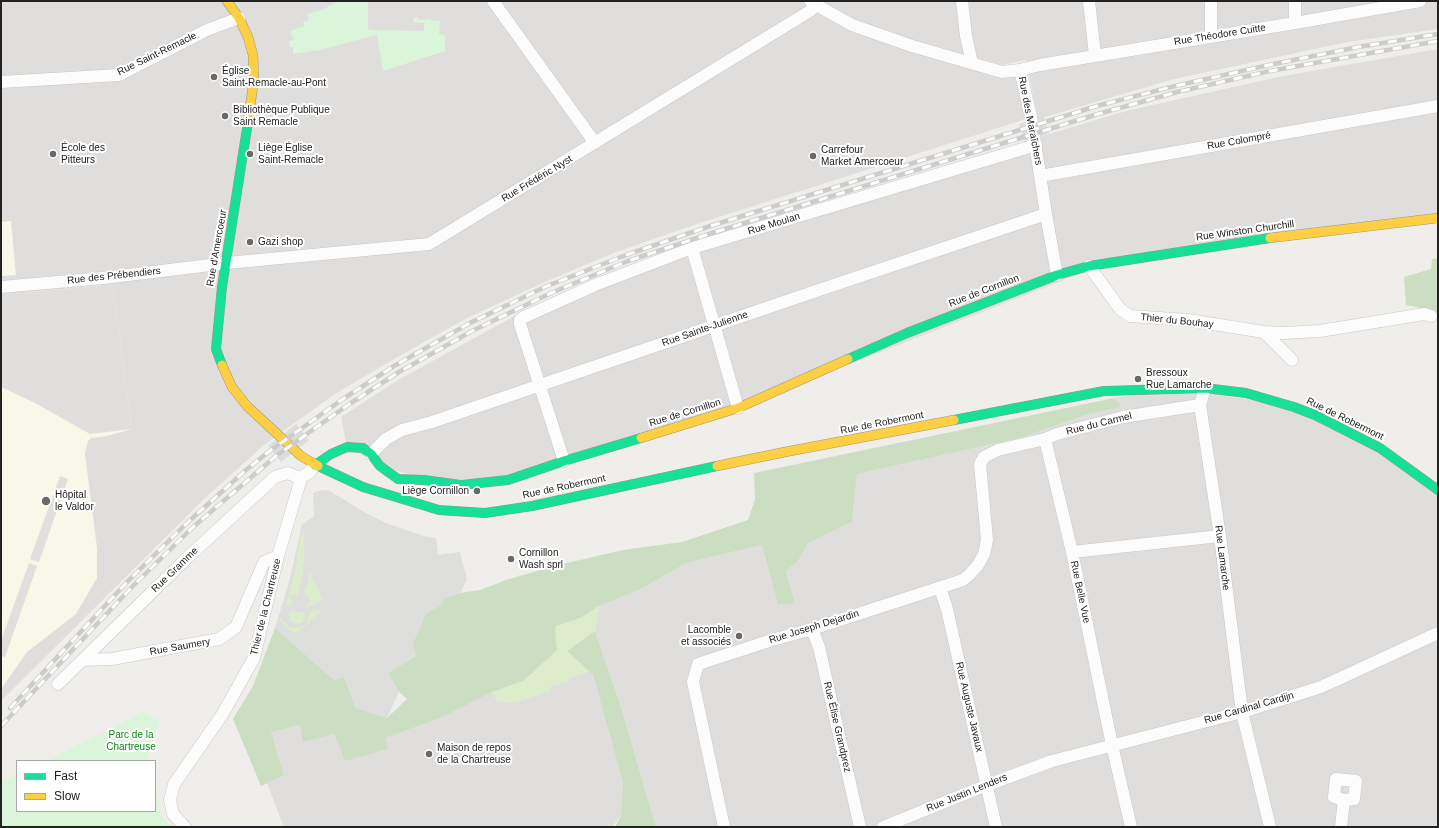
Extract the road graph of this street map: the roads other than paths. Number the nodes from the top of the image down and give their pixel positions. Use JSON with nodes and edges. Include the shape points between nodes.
{"nodes":[{"id":1,"x":227,"y":1,"type":"edge"},
{"id":2,"x":493,"y":1,"type":"edge"},
{"id":3,"x":962,"y":1,"type":"edge"},
{"id":4,"x":1089,"y":1,"type":"edge"},
{"id":5,"x":1211,"y":1,"type":"edge"},
{"id":6,"x":1295,"y":1,"type":"edge"},
{"id":7,"x":1420,"y":1,"type":"edge"},
{"id":8,"x":813,"y":3,"type":"edge"},
{"id":9,"x":1389,"y":4,"type":"edge"},
{"id":10,"x":239,"y":18,"type":"junction"},
{"id":11,"x":1295,"y":23,"type":"junction"},
{"id":12,"x":1211,"y":37,"type":"junction"},
{"id":13,"x":1095,"y":55,"type":"junction"},
{"id":14,"x":972,"y":63,"type":"junction"},
{"id":15,"x":1020,"y":70,"type":"junction"},
{"id":16,"x":1,"y":82,"type":"edge"},
{"id":17,"x":1437,"y":109,"type":"edge"},
{"id":18,"x":595,"y":143,"type":"junction"},
{"id":19,"x":1036,"y":145,"type":"junction"},
{"id":20,"x":1040,"y":176,"type":"junction"},
{"id":21,"x":1046,"y":214,"type":"junction"},
{"id":22,"x":1438,"y":218,"type":"edge"},
{"id":23,"x":692,"y":248,"type":"junction"},
{"id":24,"x":226,"y":263,"type":"junction"},
{"id":25,"x":1089,"y":266,"type":"junction"},
{"id":26,"x":1057,"y":275,"type":"junction"},
{"id":27,"x":1,"y":287,"type":"edge"},
{"id":28,"x":1431,"y":316,"type":"dead end"},
{"id":29,"x":715,"y":326,"type":"junction"},
{"id":30,"x":1264,"y":332,"type":"junction"},
{"id":31,"x":1292,"y":360,"type":"dead end"},
{"id":32,"x":539,"y":385,"type":"junction"},
{"id":33,"x":1205,"y":388,"type":"junction"},
{"id":34,"x":1200,"y":405,"type":"junction"},
{"id":35,"x":738,"y":408,"type":"junction"},
{"id":36,"x":1046,"y":439,"type":"junction"},
{"id":37,"x":371,"y":454,"type":"junction"},
{"id":38,"x":984,"y":457,"type":"joint"},
{"id":39,"x":564,"y":461,"type":"junction"},
{"id":40,"x":316,"y":465,"type":"junction"},
{"id":41,"x":300,"y":478,"type":"junction"},
{"id":42,"x":1438,"y":490,"type":"edge"},
{"id":43,"x":1220,"y":536,"type":"junction"},
{"id":44,"x":1072,"y":552,"type":"junction"},
{"id":45,"x":278,"y":556,"type":"junction"},
{"id":46,"x":940,"y":588,"type":"junction"},
{"id":47,"x":812,"y":629,"type":"junction"},
{"id":48,"x":1438,"y":632,"type":"edge"},
{"id":49,"x":83,"y":660,"type":"junction"},
{"id":50,"x":58,"y":684,"type":"dead end"},
{"id":51,"x":1242,"y":712,"type":"junction"},
{"id":52,"x":1112,"y":745,"type":"junction"},
{"id":53,"x":1052,"y":761,"type":"joint"},
{"id":54,"x":987,"y":784,"type":"junction"},
{"id":55,"x":1344,"y":800,"type":"dead end"},
{"id":56,"x":185,"y":827,"type":"edge"},
{"id":57,"x":724,"y":827,"type":"edge"},
{"id":58,"x":860,"y":827,"type":"edge"},
{"id":59,"x":883,"y":827,"type":"edge"},
{"id":60,"x":996,"y":827,"type":"edge"},
{"id":61,"x":1131,"y":827,"type":"edge"},
{"id":62,"x":1270,"y":827,"type":"edge"},
{"id":63,"x":1341,"y":827,"type":"edge"}],
"edges":[{"from":1,"to":10,"type":"main road","name":"Rue d'Amercoeur"},
{"from":2,"to":18,"type":"street"},
{"from":3,"to":14,"type":"street"},
{"from":4,"to":13,"type":"street"},
{"from":5,"to":12,"type":"street"},
{"from":6,"to":11,"type":"street"},
{"from":7,"to":9,"type":"street","name":"Rue Théodore Cuitte"},
{"from":8,"to":14,"type":"street","name":"Rue des Maraîchers","via":[[852,25]]},
{"from":8,"to":18,"type":"street","name":"Rue Frédéric Nyst","via":[[810,11]]},
{"from":9,"to":11,"type":"street","name":"Rue Théodore Cuitte"},
{"from":10,"to":16,"type":"street","name":"Rue Saint-Remacle","via":[[207,30],[119,75]]},
{"from":10,"to":24,"type":"main road","name":"Rue d'Amercoeur","via":[[253,55],[254,78]]},
{"from":11,"to":12,"type":"street","name":"Rue Théodore Cuitte"},
{"from":12,"to":13,"type":"street","name":"Rue Théodore Cuitte"},
{"from":13,"to":15,"type":"street","name":"Rue Théodore Cuitte"},
{"from":14,"to":15,"type":"street","name":"Rue des Maraîchers","via":[[1002,72]]},
{"from":15,"to":19,"type":"street","name":"Rue des Maraîchers"},
{"from":17,"to":20,"type":"street","name":"Rue Colompré"},
{"from":18,"to":24,"type":"street","name":"Rue Frédéric Nyst","via":[[430,244]]},
{"from":19,"to":20,"type":"street","name":"Rue des Maraîchers"},
{"from":19,"to":23,"type":"street","name":"Rue Moulan"},
{"from":20,"to":21,"type":"street","name":"Rue des Maraîchers"},
{"from":21,"to":26,"type":"street","name":"Rue des Maraîchers"},
{"from":21,"to":29,"type":"street","name":"Rue Sainte-Julienne"},
{"from":22,"to":25,"type":"main road","name":"Rue Winston Churchill","via":[[1284,236]]},
{"from":23,"to":29,"type":"street"},
{"from":23,"to":32,"type":"street","name":"Rue Moulan","via":[[522,318],[520,320]]},
{"from":24,"to":27,"type":"street","name":"Rue des Prébendiers"},
{"from":24,"to":40,"type":"main road","name":"Rue d'Amercoeur","via":[[216,349],[226,375],[247,406],[301,456]]},
{"from":25,"to":26,"type":"main road","name":"Rue Winston Churchill"},
{"from":25,"to":30,"type":"street","name":"Thier du Bouhay","via":[[1120,309],[1130,316],[1188,320]]},
{"from":26,"to":35,"type":"main road","name":"Rue de Cornillon","via":[[907,333]]},
{"from":28,"to":30,"type":"street","name":"Thier du Bouhay","via":[[1424,314],[1320,331]]},
{"from":29,"to":32,"type":"street","name":"Rue Sainte-Julienne"},
{"from":29,"to":35,"type":"street"},
{"from":30,"to":31,"type":"street"},
{"from":32,"to":37,"type":"street","name":"Rue Sainte-Julienne","via":[[402,430],[386,439]]},
{"from":32,"to":39,"type":"street"},
{"from":33,"to":34,"type":"street"},
{"from":33,"to":40,"type":"main road","name":"Rue de Robermont","via":[[1104,391],[785,452],[532,506],[485,513],[439,510],[363,487]]},
{"from":33,"to":42,"type":"main road","name":"Rue de Robermont","via":[[1246,393],[1315,415],[1380,448]]},
{"from":34,"to":36,"type":"street","name":"Rue du Carmel","via":[[1123,416]]},
{"from":34,"to":43,"type":"street","name":"Rue Lamarche"},
{"from":35,"to":39,"type":"main road","name":"Rue de Cornillon"},
{"from":36,"to":38,"type":"street","name":"Rue du Carmel","via":[[998,450]]},
{"from":36,"to":44,"type":"street","name":"Rue Belle Vue"},
{"from":37,"to":39,"type":"main road","name":"Rue de Cornillon","via":[[380,466],[398,478],[461,485],[508,480]]},
{"from":37,"to":40,"type":"main road","name":"Rue de Cornillon","via":[[362,448],[347,447]]},
{"from":38,"to":46,"type":"street","name":"Rue Joseph Dejardin","via":[[980,464],[987,527],[984,554],[963,580]]},
{"from":40,"to":41,"type":"street"},
{"from":41,"to":45,"type":"street","name":"Thier de la Chartreuse"},
{"from":41,"to":49,"type":"street","name":"Rue Gramme","via":[[288,473],[275,477],[187,558]]},
{"from":43,"to":44,"type":"street"},
{"from":43,"to":51,"type":"street","name":"Rue Lamarche"},
{"from":44,"to":52,"type":"street","name":"Rue Belle Vue"},
{"from":45,"to":49,"type":"street","name":"Rue Saumery","via":[[264,562],[236,627],[219,639],[112,659]]},
{"from":45,"to":56,"type":"street","name":"Thier de la Chartreuse","via":[[254,658],[222,716],[174,784],[170,800],[173,814]]},
{"from":46,"to":47,"type":"street","name":"Rue Joseph Dejardin"},
{"from":46,"to":54,"type":"street","name":"Rue Auguste Javaux"},
{"from":47,"to":57,"type":"street","name":"Rue Joseph Dejardin","via":[[698,664],[693,682]]},
{"from":47,"to":58,"type":"street","name":"Rue Élise Grandprez","via":[[819,647]]},
{"from":48,"to":51,"type":"street","name":"Rue Cardinal Cardijn","via":[[1320,687]]},
{"from":49,"to":50,"type":"street","name":"Rue Gramme"},
{"from":51,"to":52,"type":"street","name":"Rue Cardinal Cardijn"},
{"from":51,"to":62,"type":"street","name":"Rue Lamarche"},
{"from":52,"to":53,"type":"street","name":"Rue Cardinal Cardijn"},
{"from":52,"to":61,"type":"street","name":"Rue Belle Vue"},
{"from":53,"to":54,"type":"street","name":"Rue Justin Lenders"},
{"from":54,"to":59,"type":"street","name":"Rue Justin Lenders"},
{"from":54,"to":60,"type":"street","name":"Rue Auguste Javaux"},
{"from":55,"to":63,"type":"street"}]}
